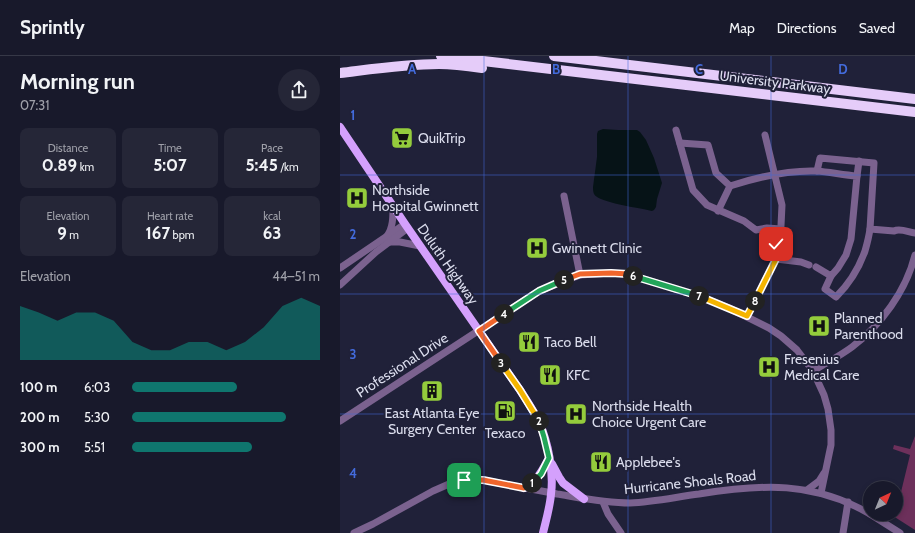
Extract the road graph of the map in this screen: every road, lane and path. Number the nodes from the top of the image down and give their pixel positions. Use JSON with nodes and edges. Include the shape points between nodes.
{"nodes":[{"id":1,"x":441,"y":56,"type":"edge"},
{"id":2,"x":554,"y":56,"type":"edge"},
{"id":3,"x":572,"y":72,"type":"junction"},
{"id":4,"x":340,"y":73,"type":"edge"},
{"id":5,"x":915,"y":99,"type":"edge"},
{"id":6,"x":915,"y":112,"type":"edge"},
{"id":7,"x":340,"y":127,"type":"edge"},
{"id":8,"x":676,"y":130,"type":"dead end"},
{"id":9,"x":765,"y":135,"type":"dead end"},
{"id":10,"x":680,"y":143,"type":"junction"},
{"id":11,"x":859,"y":161,"type":"junction"},
{"id":12,"x":817,"y":171,"type":"junction"},
{"id":13,"x":774,"y":174,"type":"junction"},
{"id":14,"x":857,"y":176,"type":"junction"},
{"id":15,"x":730,"y":186,"type":"junction"},
{"id":16,"x":564,"y":196,"type":"dead end"},
{"id":17,"x":393,"y":207,"type":"junction"},
{"id":18,"x":718,"y":211,"type":"junction"},
{"id":19,"x":406,"y":226,"type":"junction"},
{"id":20,"x":781,"y":229,"type":"junction"},
{"id":21,"x":870,"y":229,"type":"junction"},
{"id":22,"x":894,"y":231,"type":"junction"},
{"id":23,"x":915,"y":233,"type":"edge"},
{"id":24,"x":915,"y":236,"type":"edge"},
{"id":25,"x":387,"y":240,"type":"junction"},
{"id":26,"x":420,"y":246,"type":"junction"},
{"id":27,"x":915,"y":255,"type":"edge"},
{"id":28,"x":776,"y":258,"type":"junction"},
{"id":29,"x":340,"y":268,"type":"edge"},
{"id":30,"x":580,"y":274,"type":"junction"},
{"id":31,"x":831,"y":276,"type":"junction"},
{"id":32,"x":340,"y":285,"type":"edge"},
{"id":33,"x":747,"y":316,"type":"junction"},
{"id":34,"x":479,"y":331,"type":"junction"},
{"id":35,"x":813,"y":371,"type":"junction"},
{"id":36,"x":340,"y":421,"type":"edge"},
{"id":37,"x":549,"y":458,"type":"junction"},
{"id":38,"x":827,"y":470,"type":"junction"},
{"id":39,"x":524,"y":488,"type":"junction"},
{"id":40,"x":807,"y":490,"type":"junction"},
{"id":41,"x":552,"y":493,"type":"junction"},
{"id":42,"x":821,"y":493,"type":"junction"},
{"id":43,"x":584,"y":499,"type":"junction"},
{"id":44,"x":603,"y":502,"type":"junction"},
{"id":45,"x":848,"y":502,"type":"junction"},
{"id":46,"x":863,"y":510,"type":"edge"},
{"id":47,"x":881,"y":521,"type":"edge"},
{"id":48,"x":354,"y":533,"type":"edge"},
{"id":49,"x":543,"y":533,"type":"edge"},
{"id":50,"x":621,"y":533,"type":"edge"},
{"id":51,"x":843,"y":533,"type":"edge"},
{"id":52,"x":900,"y":533,"type":"edge"}],
"edges":[{"from":1,"to":3,"type":"highway","name":"University Parkway"},
{"from":2,"to":5,"type":"highway","name":"University Parkway"},
{"from":3,"to":4,"type":"highway","via":[[536,73],[440,64],[403,65]]},
{"from":3,"to":6,"type":"highway","name":"University Parkway"},
{"from":7,"to":17,"type":"main road","name":"Duluth Highway"},
{"from":8,"to":10,"type":"street"},
{"from":9,"to":13,"type":"street"},
{"from":10,"to":15,"type":"street","via":[[708,145],[716,173]]},
{"from":10,"to":18,"type":"street","via":[[693,190],[707,205]]},
{"from":11,"to":12,"type":"street","via":[[820,158]]},
{"from":11,"to":14,"type":"street"},
{"from":11,"to":21,"type":"street","via":[[874,163]]},
{"from":12,"to":13,"type":"street"},
{"from":12,"to":14,"type":"street"},
{"from":13,"to":15,"type":"street"},
{"from":13,"to":20,"type":"street","via":[[782,205]]},
{"from":14,"to":31,"type":"street","via":[[851,239],[846,255]]},
{"from":15,"to":18,"type":"street"},
{"from":16,"to":30,"type":"street"},
{"from":17,"to":19,"type":"main road","name":"Duluth Highway"},
{"from":17,"to":25,"type":"street","via":[[392,226]]},
{"from":18,"to":20,"type":"street","via":[[744,221],[756,230]]},
{"from":19,"to":25,"type":"street"},
{"from":19,"to":26,"type":"main road","name":"Duluth Highway"},
{"from":20,"to":28,"type":"street","via":[[780,237],[784,244],[775,253]]},
{"from":21,"to":22,"type":"street"},
{"from":21,"to":31,"type":"street","via":[[865,251],[856,271],[836,297],[825,289]]},
{"from":22,"to":23,"type":"street"},
{"from":22,"to":24,"type":"street"},
{"from":25,"to":26,"type":"street"},
{"from":25,"to":29,"type":"street"},
{"from":25,"to":32,"type":"street"},
{"from":26,"to":34,"type":"main road","name":"Duluth Highway"},
{"from":27,"to":35,"type":"street","via":[[898,295],[873,328],[853,346]]},
{"from":28,"to":31,"type":"street","via":[[801,262]]},
{"from":28,"to":33,"type":"street"},
{"from":30,"to":33,"type":"street","via":[[628,274],[704,298]]},
{"from":30,"to":34,"type":"street","name":"Professional Drive","via":[[539,291]]},
{"from":33,"to":35,"type":"street","via":[[781,336],[797,350]]},
{"from":34,"to":36,"type":"street","name":"Professional Drive"},
{"from":34,"to":37,"type":"main road","name":"Duluth Highway","via":[[534,413],[543,433]]},
{"from":35,"to":38,"type":"street","via":[[824,395],[830,422],[831,445]]},
{"from":37,"to":39,"type":"main road","via":[[539,476]]},
{"from":37,"to":41,"type":"main road","name":"Duluth Highway"},
{"from":37,"to":43,"type":"main road","via":[[564,483]]},
{"from":38,"to":40,"type":"street","via":[[819,481]]},
{"from":38,"to":42,"type":"street"},
{"from":39,"to":41,"type":"street","name":"Hurricane Shoals Road"},
{"from":39,"to":48,"type":"street","name":"Hurricane Shoals Road","via":[[483,480],[456,482],[433,491]]},
{"from":40,"to":42,"type":"street","name":"Hurricane Shoals Road"},
{"from":40,"to":44,"type":"street","name":"Hurricane Shoals Road","via":[[756,487],[631,503]]},
{"from":41,"to":43,"type":"street","name":"Hurricane Shoals Road"},
{"from":41,"to":49,"type":"main road","name":"Duluth Highway"},
{"from":42,"to":45,"type":"street","name":"Hurricane Shoals Road"},
{"from":43,"to":44,"type":"street","name":"Hurricane Shoals Road"},
{"from":44,"to":50,"type":"street"},
{"from":45,"to":46,"type":"street","name":"Hurricane Shoals Road"},
{"from":45,"to":51,"type":"street"},
{"from":47,"to":52,"type":"street","name":"Hurricane Shoals Road"}]}
